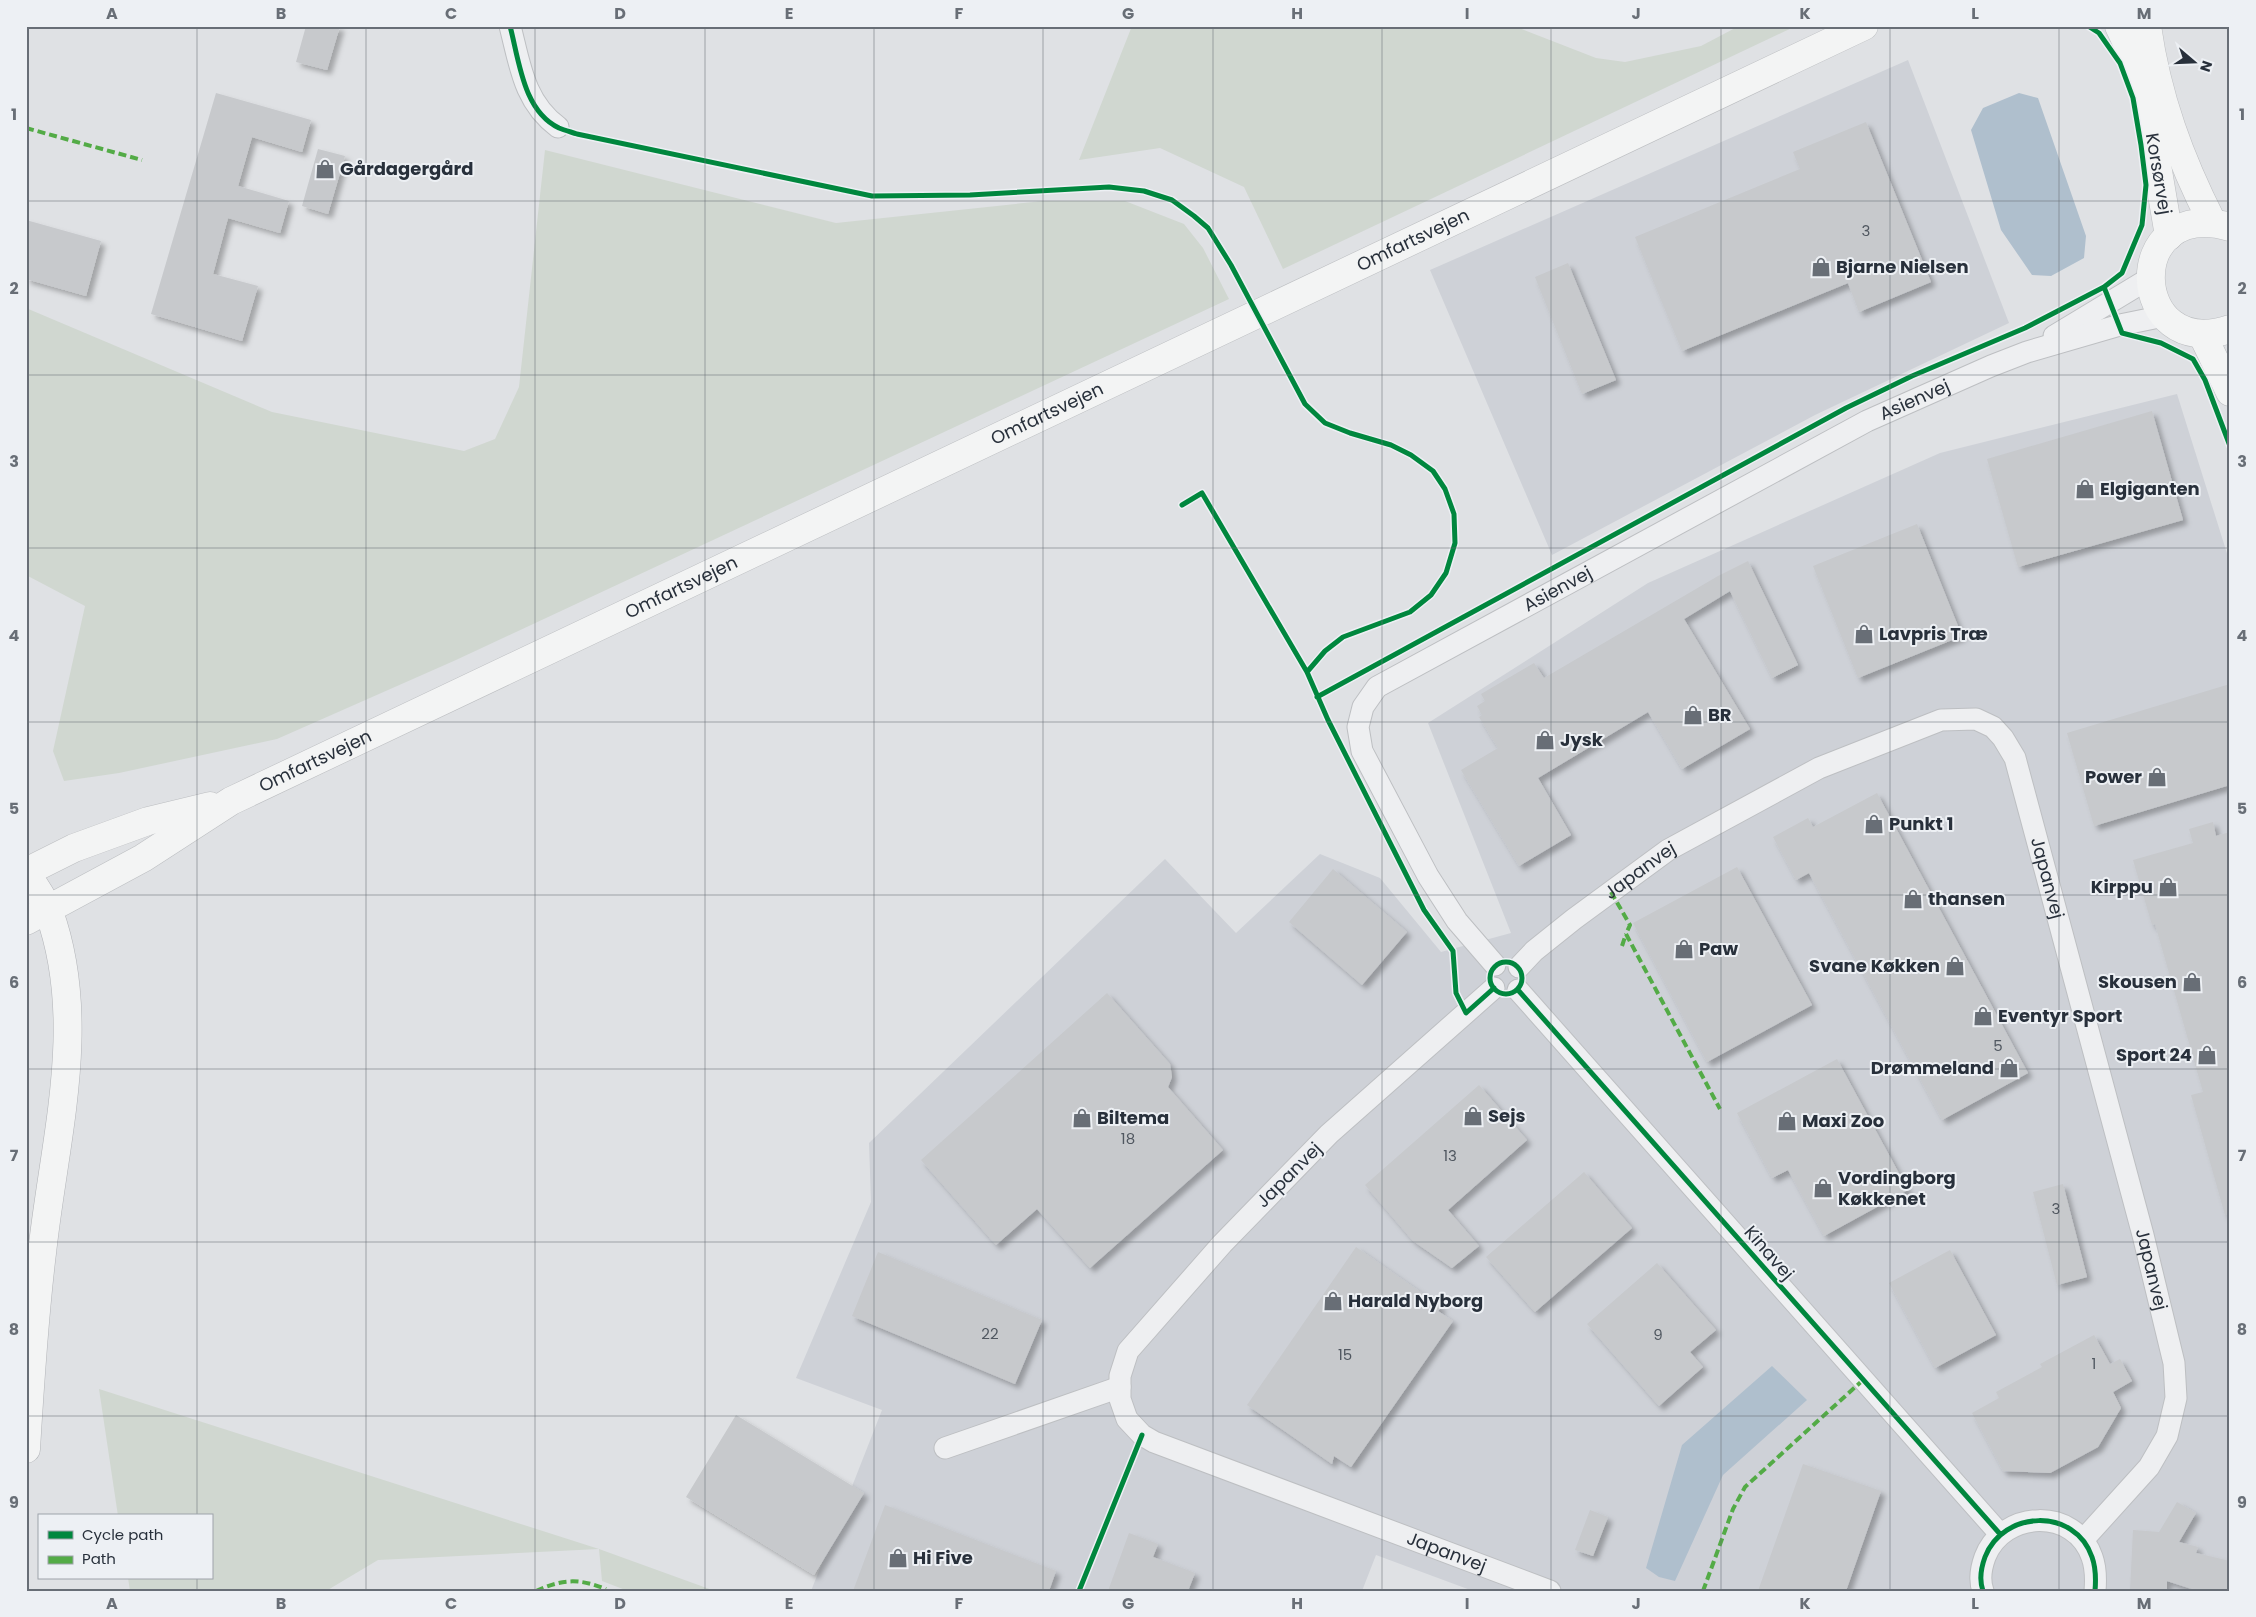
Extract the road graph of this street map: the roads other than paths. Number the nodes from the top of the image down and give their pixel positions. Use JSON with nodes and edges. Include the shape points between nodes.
{"nodes":[{"id":1,"x":510,"y":26,"type":"edge"},
{"id":2,"x":1864,"y":26,"type":"edge"},
{"id":3,"x":2119,"y":26,"type":"edge"},
{"id":4,"x":2147,"y":26,"type":"edge"},
{"id":5,"x":558,"y":127,"type":"dead end"},
{"id":6,"x":2221,"y":225,"type":"edge"},
{"id":7,"x":2169,"y":236,"type":"junction"},
{"id":8,"x":2150,"y":278,"type":"junction"},
{"id":9,"x":2164,"y":316,"type":"junction"},
{"id":10,"x":2230,"y":329,"type":"edge"},
{"id":11,"x":2202,"y":334,"type":"junction"},
{"id":12,"x":2027,"y":352,"type":"junction"},
{"id":13,"x":2230,"y":392,"type":"edge"},
{"id":14,"x":231,"y":801,"type":"junction"},
{"id":15,"x":26,"y":872,"type":"edge"},
{"id":16,"x":37,"y":916,"type":"edge"},
{"id":17,"x":1495,"y":965,"type":"junction"},
{"id":18,"x":1519,"y":967,"type":"junction"},
{"id":19,"x":1494,"y":988,"type":"junction"},
{"id":20,"x":1518,"y":990,"type":"junction"},
{"id":21,"x":1120,"y":1387,"type":"junction"},
{"id":22,"x":945,"y":1448,"type":"dead end"},
{"id":23,"x":26,"y":1449,"type":"edge"},
{"id":24,"x":2000,"y":1534,"type":"junction"},
{"id":25,"x":2083,"y":1540,"type":"junction"},
{"id":26,"x":1550,"y":1591,"type":"edge"},
{"id":27,"x":1983,"y":1591,"type":"edge"},
{"id":28,"x":2095,"y":1591,"type":"edge"}],
"edges":[{"from":1,"to":5,"type":"street","via":[[532,100],[545,118]]},
{"from":2,"to":14,"type":"main road","name":"Omfartsvejen"},
{"from":3,"to":7,"type":"main road","name":"Korsørvej","via":[[2144,88]]},
{"from":4,"to":6,"type":"main road","name":"Korsørvej","via":[[2171,132],[2189,176]]},
{"from":6,"to":7,"type":"main road","via":[[2189,225]]},
{"from":7,"to":8,"type":"main road","via":[[2155,255]]},
{"from":8,"to":9,"type":"main road","via":[[2151,291]]},
{"from":8,"to":12,"type":"street","name":"Asienvej"},
{"from":9,"to":11,"type":"main road","via":[[2175,325]]},
{"from":9,"to":12,"type":"street","name":"Asienvej"},
{"from":10,"to":11,"type":"main road"},
{"from":11,"to":13,"type":"main road"},
{"from":12,"to":17,"type":"street","name":"Asienvej","via":[[1867,421],[1378,687],[1363,707],[1358,726],[1362,751],[1428,876],[1457,921]]},
{"from":14,"to":15,"type":"main road","name":"Omfartsvejen","via":[[148,821],[74,848]]},
{"from":14,"to":16,"type":"main road","name":"Omfartsvejen","via":[[144,858]]},
{"from":15,"to":16,"type":"main road"},
{"from":16,"to":23,"type":"main road","via":[[60,955],[67,1009],[66,1074],[42,1252]]},
{"from":17,"to":18,"type":"street","via":[[1508,961]]},
{"from":17,"to":19,"type":"street","via":[[1490,976]]},
{"from":18,"to":20,"type":"street","via":[[1523,979]]},
{"from":18,"to":25,"type":"street","name":"Japanvej","via":[[1574,919],[1668,850],[1819,768],[1941,720],[1976,719],[1993,727],[2015,758],[2143,1235],[2174,1363],[2176,1398],[2167,1436],[2149,1467]]},
{"from":19,"to":20,"type":"street","via":[[1505,994]]},
{"from":19,"to":21,"type":"street","name":"Japanvej","via":[[1329,1134],[1222,1244],[1128,1351]]},
{"from":20,"to":24,"type":"street","name":"Kinavej"},
{"from":21,"to":22,"type":"street"},
{"from":21,"to":26,"type":"street","name":"Japanvej","via":[[1120,1399],[1127,1419],[1154,1442]]},
{"from":24,"to":25,"type":"street","via":[[2015,1524],[2052,1521],[2069,1528]]},
{"from":24,"to":27,"type":"street","via":[[1988,1549],[1982,1566]]},
{"from":25,"to":28,"type":"street","via":[[2094,1564]]}]}
